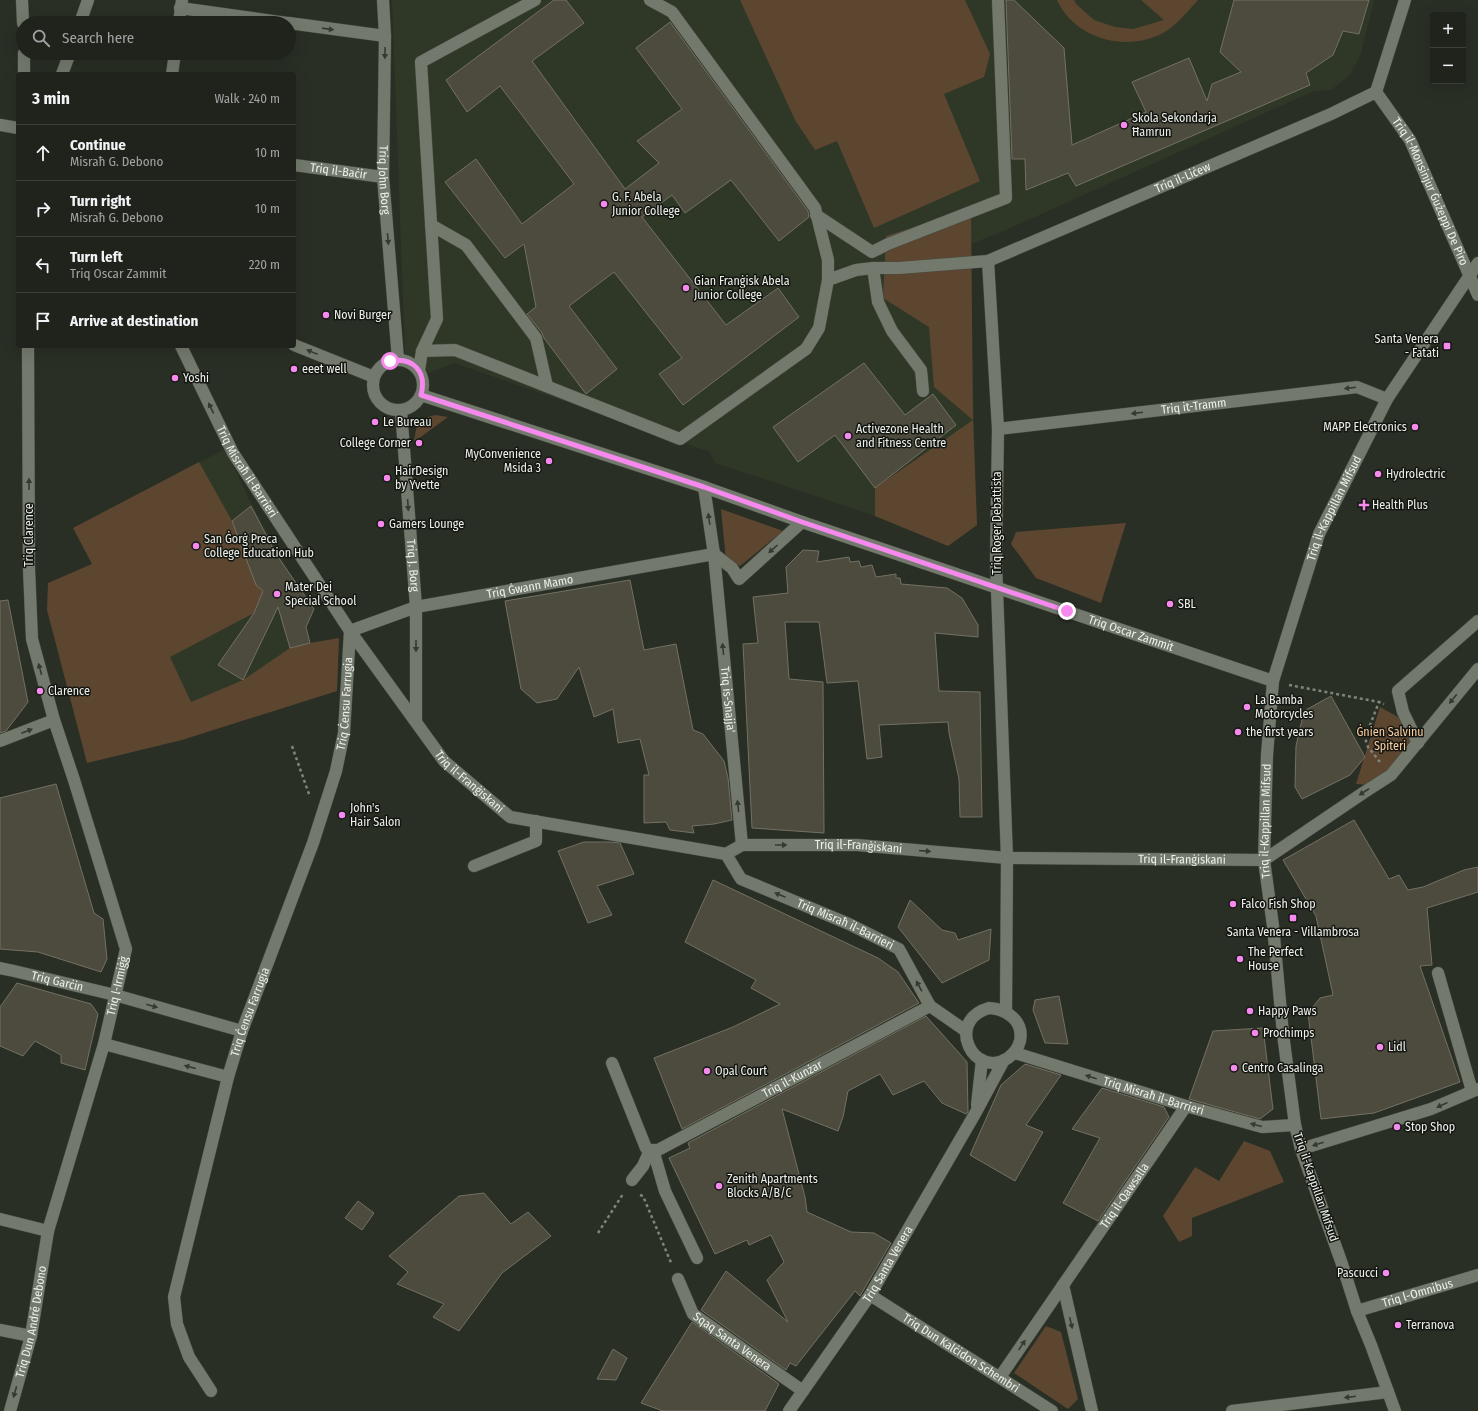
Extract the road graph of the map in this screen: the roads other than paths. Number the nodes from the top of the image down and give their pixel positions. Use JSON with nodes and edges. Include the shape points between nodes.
{"nodes":[{"id":1,"x":22,"y":0,"type":"edge"},
{"id":2,"x":88,"y":0,"type":"edge"},
{"id":3,"x":383,"y":0,"type":"edge"},
{"id":4,"x":535,"y":0,"type":"edge"},
{"id":5,"x":650,"y":0,"type":"edge"},
{"id":6,"x":998,"y":0,"type":"edge"},
{"id":7,"x":1405,"y":0,"type":"edge"},
{"id":8,"x":181,"y":4,"type":"edge"},
{"id":9,"x":23,"y":16,"type":"edge"},
{"id":10,"x":82,"y":16,"type":"edge"},
{"id":11,"x":179,"y":16,"type":"edge"},
{"id":12,"x":249,"y":16,"type":"edge"},
{"id":13,"x":296,"y":24,"type":"edge"},
{"id":14,"x":385,"y":36,"type":"junction"},
{"id":15,"x":24,"y":60,"type":"edge"},
{"id":16,"x":67,"y":60,"type":"edge"},
{"id":17,"x":174,"y":60,"type":"edge"},
{"id":18,"x":24,"y":72,"type":"edge"},
{"id":19,"x":63,"y":72,"type":"edge"},
{"id":20,"x":172,"y":72,"type":"edge"},
{"id":21,"x":1376,"y":92,"type":"junction"},
{"id":22,"x":0,"y":126,"type":"edge"},
{"id":23,"x":16,"y":128,"type":"edge"},
{"id":24,"x":296,"y":165,"type":"edge"},
{"id":25,"x":383,"y":177,"type":"junction"},
{"id":26,"x":816,"y":215,"type":"junction"},
{"id":27,"x":431,"y":225,"type":"junction"},
{"id":28,"x":872,"y":252,"type":"junction"},
{"id":29,"x":988,"y":261,"type":"junction"},
{"id":30,"x":1478,"y":263,"type":"edge"},
{"id":31,"x":873,"y":268,"type":"junction"},
{"id":32,"x":899,"y":268,"type":"junction"},
{"id":33,"x":1469,"y":275,"type":"junction"},
{"id":34,"x":828,"y":280,"type":"junction"},
{"id":35,"x":1478,"y":295,"type":"edge"},
{"id":36,"x":296,"y":345,"type":"edge"},
{"id":37,"x":28,"y":348,"type":"edge"},
{"id":38,"x":182,"y":348,"type":"edge"},
{"id":39,"x":422,"y":351,"type":"junction"},
{"id":40,"x":398,"y":360,"type":"junction"},
{"id":41,"x":419,"y":370,"type":"junction"},
{"id":42,"x":374,"y":377,"type":"junction"},
{"id":43,"x":546,"y":386,"type":"junction"},
{"id":44,"x":922,"y":391,"type":"dead end"},
{"id":45,"x":421,"y":395,"type":"junction"},
{"id":46,"x":1387,"y":399,"type":"junction"},
{"id":47,"x":401,"y":410,"type":"junction"},
{"id":48,"x":998,"y":429,"type":"junction"},
{"id":49,"x":704,"y":487,"type":"junction"},
{"id":50,"x":802,"y":522,"type":"junction"},
{"id":51,"x":714,"y":554,"type":"junction"},
{"id":52,"x":997,"y":588,"type":"junction"},
{"id":53,"x":416,"y":607,"type":"junction"},
{"id":54,"x":1478,"y":621,"type":"edge"},
{"id":55,"x":350,"y":631,"type":"junction"},
{"id":56,"x":1478,"y":669,"type":"edge"},
{"id":57,"x":1272,"y":681,"type":"junction"},
{"id":58,"x":54,"y":720,"type":"junction"},
{"id":59,"x":416,"y":722,"type":"junction"},
{"id":60,"x":0,"y":741,"type":"edge"},
{"id":61,"x":1418,"y":743,"type":"junction"},
{"id":62,"x":536,"y":821,"type":"junction"},
{"id":63,"x":742,"y":845,"type":"junction"},
{"id":64,"x":726,"y":854,"type":"junction"},
{"id":65,"x":1007,"y":858,"type":"junction"},
{"id":66,"x":1264,"y":860,"type":"junction"},
{"id":67,"x":474,"y":866,"type":"dead end"},
{"id":68,"x":0,"y":968,"type":"edge"},
{"id":69,"x":1438,"y":972,"type":"dead end"},
{"id":70,"x":115,"y":995,"type":"junction"},
{"id":71,"x":930,"y":1006,"type":"junction"},
{"id":72,"x":1006,"y":1012,"type":"junction"},
{"id":73,"x":242,"y":1031,"type":"junction"},
{"id":74,"x":966,"y":1031,"type":"junction"},
{"id":75,"x":104,"y":1044,"type":"junction"},
{"id":76,"x":1015,"y":1053,"type":"junction"},
{"id":77,"x":982,"y":1060,"type":"junction"},
{"id":78,"x":1004,"y":1060,"type":"junction"},
{"id":79,"x":612,"y":1064,"type":"dead end"},
{"id":80,"x":228,"y":1077,"type":"junction"},
{"id":81,"x":1475,"y":1090,"type":"edge"},
{"id":82,"x":1186,"y":1106,"type":"junction"},
{"id":83,"x":976,"y":1112,"type":"junction"},
{"id":84,"x":1295,"y":1125,"type":"junction"},
{"id":85,"x":1301,"y":1149,"type":"junction"},
{"id":86,"x":652,"y":1150,"type":"junction"},
{"id":87,"x":629,"y":1184,"type":"road end"},
{"id":88,"x":0,"y":1219,"type":"edge"},
{"id":89,"x":48,"y":1231,"type":"junction"},
{"id":90,"x":697,"y":1258,"type":"dead end"},
{"id":91,"x":1478,"y":1274,"type":"edge"},
{"id":92,"x":678,"y":1279,"type":"road end"},
{"id":93,"x":1063,"y":1285,"type":"junction"},
{"id":94,"x":870,"y":1295,"type":"junction"},
{"id":95,"x":1357,"y":1312,"type":"junction"},
{"id":96,"x":0,"y":1330,"type":"edge"},
{"id":97,"x":31,"y":1336,"type":"junction"},
{"id":98,"x":1000,"y":1377,"type":"junction"},
{"id":99,"x":211,"y":1391,"type":"dead end"},
{"id":100,"x":802,"y":1391,"type":"junction"},
{"id":101,"x":1388,"y":1392,"type":"junction"},
{"id":102,"x":1287,"y":1408,"type":"edge"},
{"id":103,"x":10,"y":1411,"type":"edge"},
{"id":104,"x":789,"y":1411,"type":"edge"},
{"id":105,"x":1052,"y":1411,"type":"edge"},
{"id":106,"x":1092,"y":1411,"type":"edge"},
{"id":107,"x":1232,"y":1411,"type":"edge"},
{"id":108,"x":1395,"y":1411,"type":"edge"}],
"edges":[{"from":1,"to":9,"type":"street"},
{"from":2,"to":10,"type":"street"},
{"from":3,"to":14,"type":"street","name":"Triq John Borg"},
{"from":4,"to":27,"type":"street","via":[[421,62]]},
{"from":5,"to":26,"type":"street","via":[[672,12],[815,208]]},
{"from":6,"to":28,"type":"street","via":[[1006,198]]},
{"from":7,"to":21,"type":"street"},
{"from":8,"to":11,"type":"street"},
{"from":8,"to":12,"type":"street"},
{"from":13,"to":14,"type":"street","one_way":true},
{"from":14,"to":25,"type":"street","name":"Triq John Borg","one_way":true},
{"from":15,"to":18,"type":"street"},
{"from":16,"to":19,"type":"street"},
{"from":17,"to":20,"type":"street"},
{"from":21,"to":29,"type":"street","name":"Triq il-Liċew","via":[[1324,117]]},
{"from":21,"to":33,"type":"street","name":"Triq il-Monsinjur Ġużeppi De Piro","via":[[1410,140]]},
{"from":22,"to":23,"type":"street"},
{"from":24,"to":25,"type":"street","name":"Triq il-Baċir"},
{"from":25,"to":40,"type":"street","name":"Triq John Borg","one_way":true},
{"from":26,"to":28,"type":"street"},
{"from":26,"to":34,"type":"street","via":[[828,260]]},
{"from":27,"to":39,"type":"street","via":[[437,320]]},
{"from":27,"to":43,"type":"street","via":[[466,245],[536,338]]},
{"from":28,"to":32,"type":"street"},
{"from":29,"to":32,"type":"street","name":"Triq il-Liċew"},
{"from":29,"to":48,"type":"street","name":"Triq Roger Debattista"},
{"from":30,"to":33,"type":"street","name":"Triq il-Kappillan Mifsud"},
{"from":31,"to":32,"type":"street","name":"Triq il-Liċew"},
{"from":31,"to":34,"type":"street","name":"Triq il-Liċew","via":[[856,270]]},
{"from":31,"to":44,"type":"street","via":[[878,302],[892,331],[921,370]]},
{"from":33,"to":35,"type":"street","name":"Triq il-Monsinjur Ġużeppi De Piro"},
{"from":33,"to":46,"type":"street","name":"Triq il-Kappillan Mifsud"},
{"from":34,"to":43,"type":"street","via":[[819,328],[806,349],[680,438]]},
{"from":42,"to":36,"type":"street","one_way":true},
{"from":58,"to":37,"type":"street","name":"Triq Clarence","one_way":true,"via":[[32,639],[29,569]]},
{"from":55,"to":38,"type":"street","name":"Triq Misraħ il-Barrieri","one_way":true,"via":[[233,453]]},
{"from":39,"to":41,"type":"street"},
{"from":39,"to":43,"type":"street","via":[[455,350]]},
{"from":40,"to":41,"type":"street","via":[[406,361]]},
{"from":40,"to":42,"type":"street","via":[[383,364]]},
{"from":41,"to":45,"type":"street","via":[[423,378]]},
{"from":42,"to":47,"type":"street","via":[[374,393],[378,400],[392,410]]},
{"from":45,"to":47,"type":"street","via":[[416,403]]},
{"from":45,"to":49,"type":"street","name":"Triq Oscar Zammit"},
{"from":46,"to":48,"type":"street","name":"Triq it-Tramm","one_way":true,"via":[[1357,387]]},
{"from":46,"to":57,"type":"street","name":"Triq il-Kappillan Mifsud","via":[[1319,534]]},
{"from":47,"to":53,"type":"street","name":"Triq J. Borg","one_way":true},
{"from":48,"to":52,"type":"street","name":"Triq Roger Debattista"},
{"from":49,"to":50,"type":"street","name":"Triq Oscar Zammit"},
{"from":51,"to":49,"type":"street","name":"Triq is-Snajja'","one_way":true},
{"from":50,"to":51,"type":"street","one_way":true,"via":[[739,579],[732,568]]},
{"from":50,"to":52,"type":"street","name":"Triq Oscar Zammit"},
{"from":51,"to":53,"type":"street","name":"Triq Ġwann Mamo"},
{"from":63,"to":51,"type":"street","name":"Triq is-Snajja'","one_way":true},
{"from":52,"to":57,"type":"street","name":"Triq Oscar Zammit"},
{"from":52,"to":65,"type":"street","name":"Triq Roger Debattista"},
{"from":53,"to":55,"type":"street","name":"Triq Ġwann Mamo"},
{"from":53,"to":59,"type":"street","name":"Triq J. Borg","one_way":true},
{"from":54,"to":61,"type":"street","via":[[1398,691],[1403,712]]},
{"from":55,"to":59,"type":"street","name":"Triq il-Franġiskani"},
{"from":55,"to":73,"type":"street","name":"Triq Ċensu Farrugia","via":[[344,733],[336,771],[313,843]]},
{"from":56,"to":61,"type":"street","one_way":true},
{"from":57,"to":66,"type":"street","name":"Triq il-Kappillan Mifsud"},
{"from":60,"to":58,"type":"street","one_way":true},
{"from":58,"to":70,"type":"street","name":"Triq l-Irmiġġ","via":[[126,950]]},
{"from":59,"to":62,"type":"street","name":"Triq il-Franġiskani","via":[[444,761],[510,817]]},
{"from":61,"to":66,"type":"street","one_way":true,"via":[[1391,775]]},
{"from":62,"to":64,"type":"street","name":"Triq il-Franġiskani"},
{"from":62,"to":67,"type":"street","via":[[536,841]]},
{"from":63,"to":64,"type":"street","name":"Triq il-Franġiskani"},
{"from":63,"to":65,"type":"street","name":"Triq il-Franġiskani","one_way":true,"via":[[857,845]]},
{"from":71,"to":64,"type":"street","name":"Triq Misraħ il-Barrieri","one_way":true,"via":[[899,949],[849,924],[742,879]]},
{"from":65,"to":66,"type":"street","name":"Triq il-Franġiskani"},
{"from":65,"to":72,"type":"street"},
{"from":66,"to":84,"type":"street","name":"Triq il-Kappillan Mifsud"},
{"from":68,"to":70,"type":"street","name":"Triq Garċin"},
{"from":69,"to":81,"type":"street"},
{"from":70,"to":73,"type":"street","name":"Triq Garċin","one_way":true},
{"from":70,"to":75,"type":"street","name":"Triq l-Irmiġġ"},
{"from":71,"to":74,"type":"street","name":"Triq Misraħ il-Barrieri"},
{"from":71,"to":86,"type":"street","name":"Triq il-Kunżar","via":[[663,1148]]},
{"from":72,"to":74,"type":"street","via":[[998,1008],[981,1010],[969,1023]]},
{"from":72,"to":76,"type":"street","via":[[1018,1024],[1020,1032],[1020,1041]]},
{"from":73,"to":80,"type":"street","name":"Triq Ċensu Farrugia"},
{"from":74,"to":77,"type":"street","via":[[969,1048]]},
{"from":80,"to":75,"type":"street","one_way":true},
{"from":75,"to":89,"type":"street","name":"Triq l-Irmiġġ"},
{"from":76,"to":78,"type":"street"},
{"from":82,"to":76,"type":"street","name":"Triq Misraħ il-Barrieri","one_way":true},
{"from":77,"to":78,"type":"street"},
{"from":77,"to":83,"type":"street","name":"Triq Santa Venera"},
{"from":78,"to":83,"type":"street","name":"Triq Santa Venera"},
{"from":79,"to":86,"type":"street","via":[[646,1148]]},
{"from":80,"to":99,"type":"street","name":"Triq Ċensu Farrugia","via":[[174,1297],[177,1324],[189,1357]]},
{"from":81,"to":85,"type":"street","one_way":true,"via":[[1431,1109]]},
{"from":84,"to":82,"type":"street","name":"Triq Misraħ il-Barrieri","one_way":true,"via":[[1262,1127]]},
{"from":82,"to":93,"type":"street","name":"Triq il-Qawsalla"},
{"from":83,"to":94,"type":"street","name":"Triq Santa Venera"},
{"from":84,"to":85,"type":"street","name":"Triq il-Kappillan Mifsud"},
{"from":85,"to":95,"type":"street","name":"Triq il-Kappillan Mifsud"},
{"from":86,"to":87,"type":"street"},
{"from":86,"to":90,"type":"street","via":[[666,1191]]},
{"from":88,"to":89,"type":"street"},
{"from":89,"to":97,"type":"street","name":"Triq Dun André Debono"},
{"from":91,"to":95,"type":"street","name":"Triq l-Omnibus"},
{"from":92,"to":100,"type":"street","name":"Sqaq Santa Venera","via":[[693,1314]]},
{"from":98,"to":93,"type":"street","name":"Triq il-Qawsalla","one_way":true},
{"from":93,"to":106,"type":"street","one_way":true},
{"from":94,"to":98,"type":"street","name":"Triq Dun Kalċidon Schembri"},
{"from":94,"to":100,"type":"street","name":"Triq Santa Venera"},
{"from":95,"to":101,"type":"street","name":"Triq il-Kappillan Mifsud"},
{"from":96,"to":97,"type":"street"},
{"from":97,"to":103,"type":"street","name":"Triq Dun André Debono","one_way":true},
{"from":98,"to":105,"type":"street","name":"Triq Dun Kalċidon Schembri"},
{"from":100,"to":104,"type":"street","name":"Triq Santa Venera"},
{"from":101,"to":102,"type":"street","one_way":true},
{"from":101,"to":108,"type":"street","name":"Triq il-Kappillan Mifsud"},
{"from":102,"to":107,"type":"street"}]}
